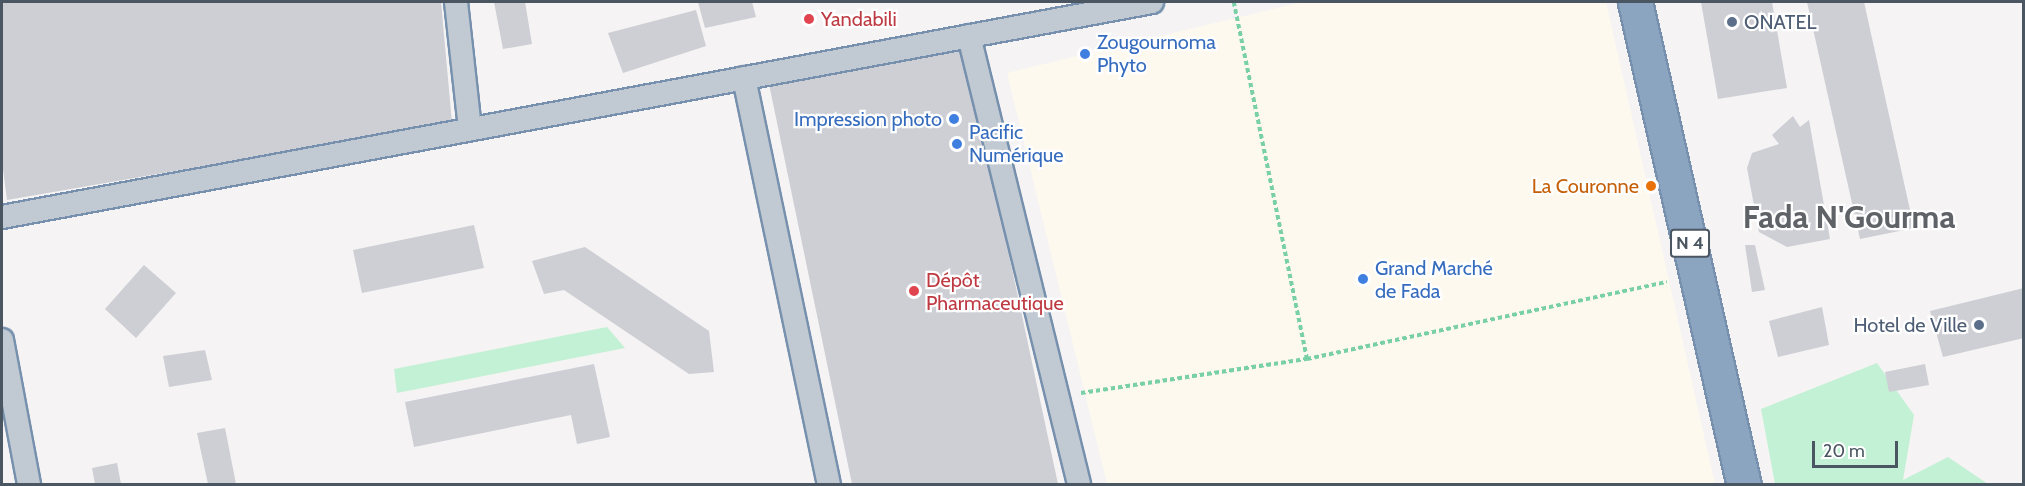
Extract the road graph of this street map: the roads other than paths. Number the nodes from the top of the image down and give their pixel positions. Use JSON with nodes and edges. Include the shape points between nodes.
{"nodes":[{"id":1,"x":456,"y":2,"type":"edge"},
{"id":2,"x":1152,"y":2,"type":"edge"},
{"id":3,"x":1635,"y":2,"type":"edge"},
{"id":4,"x":969,"y":36,"type":"junction"},
{"id":5,"x":744,"y":78,"type":"junction"},
{"id":6,"x":470,"y":129,"type":"junction"},
{"id":7,"x":2,"y":216,"type":"edge"},
{"id":8,"x":2,"y":340,"type":"edge"},
{"id":9,"x":29,"y":484,"type":"edge"},
{"id":10,"x":829,"y":484,"type":"edge"},
{"id":11,"x":1078,"y":484,"type":"edge"},
{"id":12,"x":1744,"y":484,"type":"edge"}],
"edges":[{"from":1,"to":6,"type":"street"},
{"from":2,"to":4,"type":"street"},
{"from":3,"to":12,"type":"highway","number":"N 4"},
{"from":4,"to":5,"type":"street"},
{"from":4,"to":11,"type":"street"},
{"from":5,"to":6,"type":"street"},
{"from":5,"to":10,"type":"street"},
{"from":6,"to":7,"type":"street"},
{"from":8,"to":9,"type":"street"}]}
